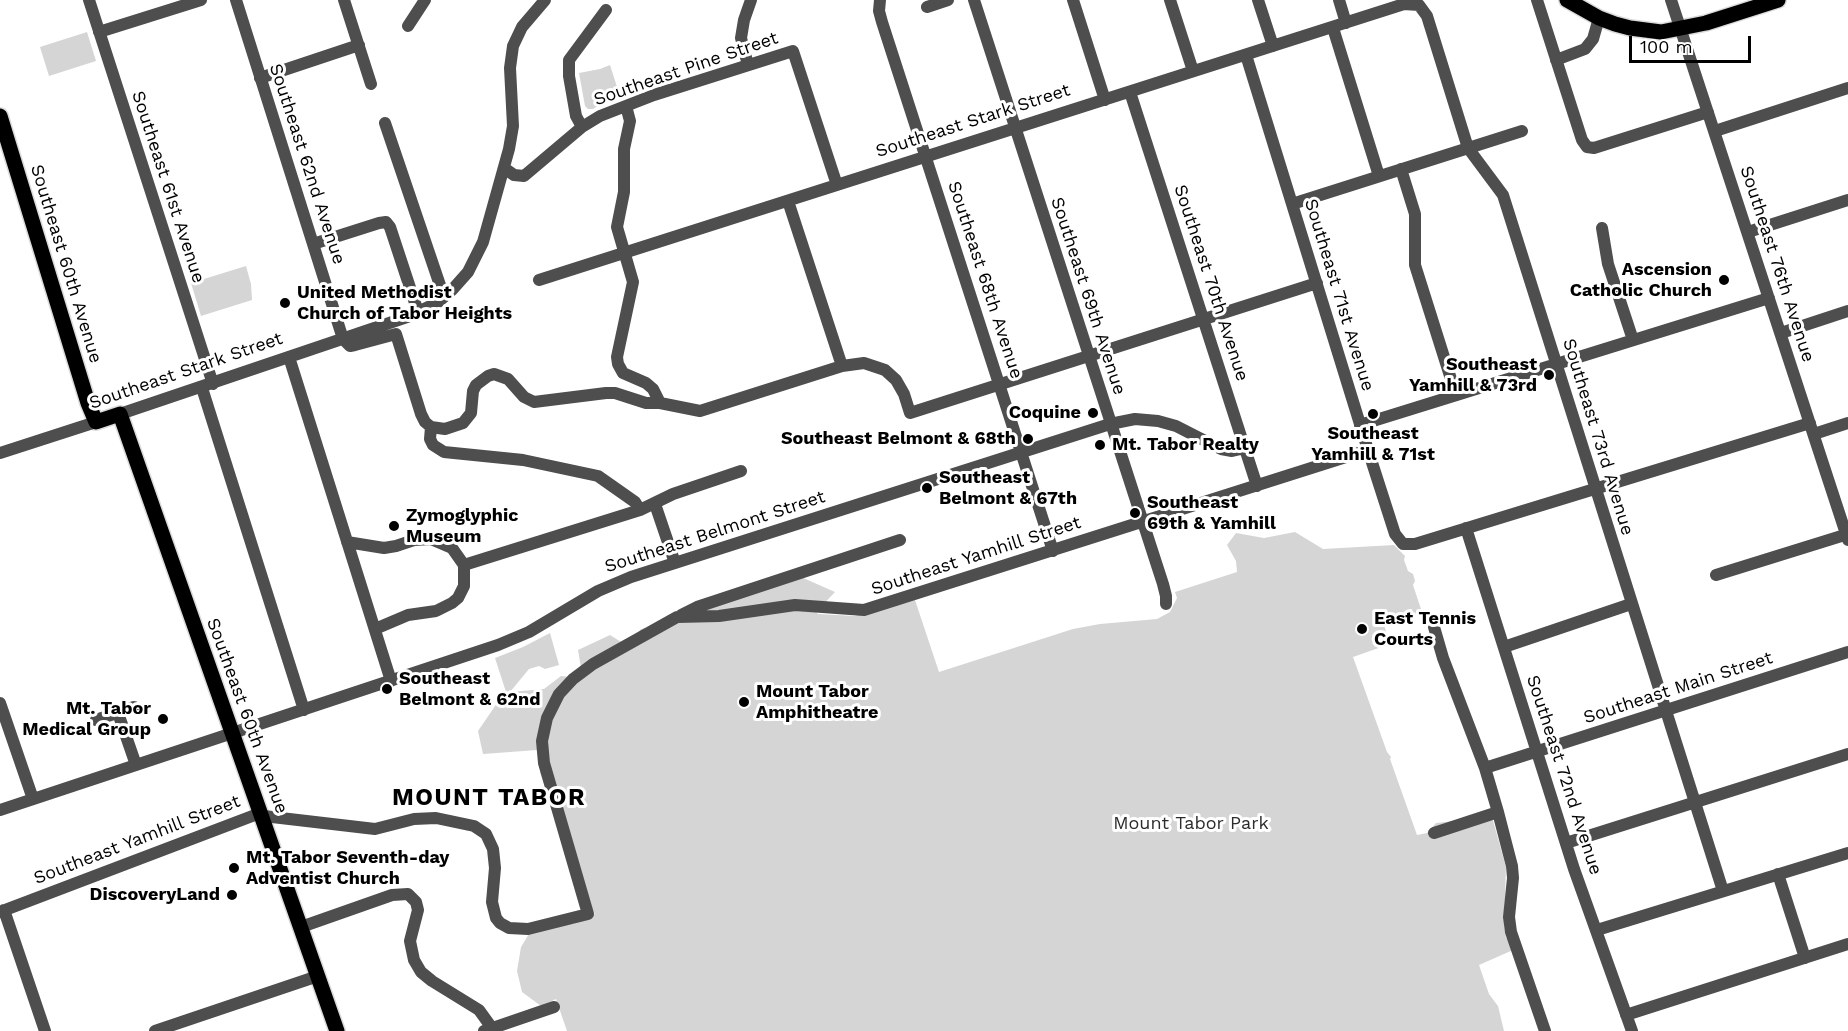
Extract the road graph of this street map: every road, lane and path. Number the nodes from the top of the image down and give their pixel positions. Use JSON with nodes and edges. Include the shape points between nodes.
{"nodes":[{"id":1,"x":89,"y":0,"type":"edge"},
{"id":2,"x":201,"y":0,"type":"edge"},
{"id":3,"x":236,"y":0,"type":"edge"},
{"id":4,"x":344,"y":0,"type":"edge"},
{"id":5,"x":425,"y":0,"type":"edge"},
{"id":6,"x":545,"y":0,"type":"edge"},
{"id":7,"x":751,"y":0,"type":"edge"},
{"id":8,"x":880,"y":0,"type":"edge"},
{"id":9,"x":948,"y":0,"type":"edge"},
{"id":10,"x":974,"y":0,"type":"edge"},
{"id":11,"x":1073,"y":0,"type":"edge"},
{"id":12,"x":1170,"y":0,"type":"edge"},
{"id":13,"x":1258,"y":0,"type":"edge"},
{"id":14,"x":1339,"y":0,"type":"edge"},
{"id":15,"x":1537,"y":0,"type":"edge"},
{"id":16,"x":1567,"y":0,"type":"edge"},
{"id":17,"x":1671,"y":0,"type":"edge"},
{"id":18,"x":1778,"y":0,"type":"edge"},
{"id":19,"x":1419,"y":5,"type":"joint"},
{"id":20,"x":927,"y":7,"type":"dead end"},
{"id":21,"x":606,"y":10,"type":"dead end"},
{"id":22,"x":1599,"y":18,"type":"junction"},
{"id":23,"x":1346,"y":23,"type":"junction"},
{"id":24,"x":408,"y":26,"type":"dead end"},
{"id":25,"x":1333,"y":28,"type":"junction"},
{"id":26,"x":1681,"y":29,"type":"junction"},
{"id":27,"x":99,"y":32,"type":"junction"},
{"id":28,"x":359,"y":45,"type":"junction"},
{"id":29,"x":1273,"y":46,"type":"junction"},
{"id":30,"x":1246,"y":55,"type":"junction"},
{"id":31,"x":1556,"y":60,"type":"junction"},
{"id":32,"x":748,"y":65,"type":"junction"},
{"id":33,"x":1193,"y":71,"type":"junction"},
{"id":34,"x":260,"y":78,"type":"junction"},
{"id":35,"x":371,"y":84,"type":"dead end"},
{"id":36,"x":1848,"y":88,"type":"edge"},
{"id":37,"x":1130,"y":92,"type":"junction"},
{"id":38,"x":1105,"y":100,"type":"junction"},
{"id":39,"x":626,"y":106,"type":"junction"},
{"id":40,"x":1708,"y":112,"type":"junction"},
{"id":41,"x":0,"y":116,"type":"edge"},
{"id":42,"x":386,"y":123,"type":"dead end"},
{"id":43,"x":582,"y":127,"type":"junction"},
{"id":44,"x":1015,"y":128,"type":"junction"},
{"id":45,"x":1522,"y":131,"type":"dead end"},
{"id":46,"x":1715,"y":131,"type":"junction"},
{"id":47,"x":1468,"y":148,"type":"junction"},
{"id":48,"x":926,"y":156,"type":"junction"},
{"id":49,"x":504,"y":168,"type":"junction"},
{"id":50,"x":1401,"y":169,"type":"junction"},
{"id":51,"x":1379,"y":176,"type":"junction"},
{"id":52,"x":837,"y":185,"type":"junction"},
{"id":53,"x":1848,"y":200,"type":"edge"},
{"id":54,"x":788,"y":201,"type":"junction"},
{"id":55,"x":1292,"y":204,"type":"junction"},
{"id":56,"x":1602,"y":228,"type":"dead end"},
{"id":57,"x":1748,"y":232,"type":"junction"},
{"id":58,"x":314,"y":244,"type":"junction"},
{"id":59,"x":624,"y":253,"type":"junction"},
{"id":60,"x":539,"y":280,"type":"dead end"},
{"id":61,"x":1317,"y":283,"type":"junction"},
{"id":62,"x":444,"y":297,"type":"junction"},
{"id":63,"x":1769,"y":298,"type":"junction"},
{"id":64,"x":1848,"y":311,"type":"edge"},
{"id":65,"x":418,"y":312,"type":"junction"},
{"id":66,"x":1204,"y":319,"type":"junction"},
{"id":67,"x":1781,"y":333,"type":"junction"},
{"id":68,"x":343,"y":339,"type":"junction"},
{"id":69,"x":1632,"y":340,"type":"junction"},
{"id":70,"x":1088,"y":356,"type":"junction"},
{"id":71,"x":289,"y":357,"type":"junction"},
{"id":72,"x":1557,"y":364,"type":"junction"},
{"id":73,"x":842,"y":366,"type":"junction"},
{"id":74,"x":623,"y":373,"type":"junction"},
{"id":75,"x":1000,"y":384,"type":"junction"},
{"id":76,"x":207,"y":386,"type":"junction"},
{"id":77,"x":620,"y":395,"type":"junction"},
{"id":78,"x":1455,"y":395,"type":"junction"},
{"id":79,"x":660,"y":403,"type":"junction"},
{"id":80,"x":120,"y":414,"type":"junction"},
{"id":81,"x":96,"y":422,"type":"junction"},
{"id":82,"x":1848,"y":423,"type":"edge"},
{"id":83,"x":1110,"y":424,"type":"junction"},
{"id":84,"x":1360,"y":425,"type":"junction"},
{"id":85,"x":431,"y":427,"type":"junction"},
{"id":86,"x":1812,"y":428,"type":"junction"},
{"id":87,"x":1245,"y":448,"type":"junction"},
{"id":88,"x":1368,"y":450,"type":"junction"},
{"id":89,"x":1021,"y":452,"type":"junction"},
{"id":90,"x":0,"y":453,"type":"edge"},
{"id":91,"x":741,"y":471,"type":"dead end"},
{"id":92,"x":1257,"y":486,"type":"junction"},
{"id":93,"x":1595,"y":489,"type":"junction"},
{"id":94,"x":655,"y":504,"type":"junction"},
{"id":95,"x":640,"y":510,"type":"junction"},
{"id":96,"x":1143,"y":522,"type":"junction"},
{"id":97,"x":1466,"y":528,"type":"junction"},
{"id":98,"x":1848,"y":536,"type":"edge"},
{"id":99,"x":900,"y":540,"type":"dead end"},
{"id":100,"x":347,"y":542,"type":"junction"},
{"id":101,"x":1053,"y":550,"type":"junction"},
{"id":102,"x":675,"y":563,"type":"junction"},
{"id":103,"x":464,"y":565,"type":"junction"},
{"id":104,"x":1716,"y":575,"type":"dead end"},
{"id":105,"x":1166,"y":604,"type":"dead end"},
{"id":106,"x":1631,"y":604,"type":"junction"},
{"id":107,"x":678,"y":617,"type":"junction"},
{"id":108,"x":1434,"y":627,"type":"dead end"},
{"id":109,"x":375,"y":629,"type":"junction"},
{"id":110,"x":1504,"y":647,"type":"junction"},
{"id":111,"x":1848,"y":652,"type":"edge"},
{"id":112,"x":391,"y":681,"type":"junction"},
{"id":113,"x":134,"y":707,"type":"dead end"},
{"id":114,"x":1,"y":708,"type":"edge"},
{"id":115,"x":304,"y":710,"type":"junction"},
{"id":116,"x":1666,"y":710,"type":"junction"},
{"id":117,"x":118,"y":713,"type":"junction"},
{"id":118,"x":96,"y":720,"type":"dead end"},
{"id":119,"x":232,"y":734,"type":"junction"},
{"id":120,"x":1538,"y":752,"type":"junction"},
{"id":121,"x":1848,"y":754,"type":"edge"},
{"id":122,"x":136,"y":765,"type":"junction"},
{"id":123,"x":1485,"y":768,"type":"junction"},
{"id":124,"x":33,"y":799,"type":"junction"},
{"id":125,"x":1695,"y":802,"type":"junction"},
{"id":126,"x":0,"y":810,"type":"edge"},
{"id":127,"x":1498,"y":812,"type":"junction"},
{"id":128,"x":262,"y":815,"type":"junction"},
{"id":129,"x":1434,"y":833,"type":"dead end"},
{"id":130,"x":1566,"y":843,"type":"junction"},
{"id":131,"x":1848,"y":853,"type":"edge"},
{"id":132,"x":1779,"y":874,"type":"junction"},
{"id":133,"x":1724,"y":891,"type":"junction"},
{"id":134,"x":2,"y":911,"type":"edge"},
{"id":135,"x":301,"y":927,"type":"junction"},
{"id":136,"x":1597,"y":930,"type":"junction"},
{"id":137,"x":1848,"y":944,"type":"edge"},
{"id":138,"x":1805,"y":958,"type":"junction"},
{"id":139,"x":318,"y":976,"type":"junction"},
{"id":140,"x":554,"y":1007,"type":"dead end"},
{"id":141,"x":1626,"y":1014,"type":"junction"},
{"id":142,"x":488,"y":1030,"type":"edge"},
{"id":143,"x":45,"y":1031,"type":"edge"},
{"id":144,"x":155,"y":1031,"type":"edge"},
{"id":145,"x":337,"y":1031,"type":"edge"},
{"id":146,"x":1545,"y":1031,"type":"edge"},
{"id":147,"x":1632,"y":1031,"type":"edge"}],
"edges":[{"from":1,"to":27,"type":"street","name":"Southeast 61st Avenue"},
{"from":2,"to":27,"type":"street"},
{"from":3,"to":34,"type":"street","name":"Southeast 62nd Avenue"},
{"from":4,"to":28,"type":"street"},
{"from":5,"to":24,"type":"street"},
{"from":6,"to":49,"type":"street","name":"Southeast Stark Street","via":[[522,27],[511,52],[513,126]]},
{"from":7,"to":32,"type":"street","via":[[741,39]]},
{"from":8,"to":48,"type":"street","name":"Southeast 68th Avenue","via":[[882,22]]},
{"from":9,"to":20,"type":"street"},
{"from":10,"to":44,"type":"street","name":"Southeast 69th Avenue"},
{"from":11,"to":38,"type":"street"},
{"from":12,"to":33,"type":"street"},
{"from":13,"to":29,"type":"street"},
{"from":14,"to":23,"type":"street"},
{"from":15,"to":31,"type":"street"},
{"from":16,"to":22,"type":"main road"},
{"from":17,"to":26,"type":"street","name":"Southeast 76th Avenue"},
{"from":18,"to":26,"type":"main road"},
{"from":19,"to":23,"type":"street","name":"Southeast Stark Street","via":[[1404,4]]},
{"from":19,"to":47,"type":"street","name":"Southeast 73rd Avenue","via":[[1427,16]]},
{"from":21,"to":43,"type":"street","via":[[569,60],[576,116]]},
{"from":22,"to":26,"type":"main road","via":[[1647,31]]},
{"from":22,"to":31,"type":"street","via":[[1593,39],[1585,49]]},
{"from":23,"to":25,"type":"street","name":"Southeast Stark Street"},
{"from":25,"to":29,"type":"street","name":"Southeast Stark Street"},
{"from":25,"to":51,"type":"street"},
{"from":26,"to":40,"type":"street","name":"Southeast 76th Avenue"},
{"from":27,"to":76,"type":"street","name":"Southeast 61st Avenue"},
{"from":28,"to":34,"type":"street"},
{"from":28,"to":35,"type":"street"},
{"from":29,"to":30,"type":"street","name":"Southeast Stark Street"},
{"from":30,"to":33,"type":"street","name":"Southeast Stark Street"},
{"from":30,"to":55,"type":"street","name":"Southeast 71st Avenue"},
{"from":31,"to":40,"type":"street","via":[[1587,147]]},
{"from":32,"to":39,"type":"street","name":"Southeast Pine Street"},
{"from":32,"to":52,"type":"street","name":"Southeast Pine Street","via":[[793,51]]},
{"from":33,"to":37,"type":"street","name":"Southeast Stark Street"},
{"from":34,"to":58,"type":"street","name":"Southeast 62nd Avenue"},
{"from":36,"to":46,"type":"street"},
{"from":37,"to":38,"type":"street","name":"Southeast Stark Street"},
{"from":37,"to":66,"type":"street","name":"Southeast 70th Avenue"},
{"from":38,"to":44,"type":"street","name":"Southeast Stark Street"},
{"from":39,"to":43,"type":"street","name":"Southeast Pine Street"},
{"from":39,"to":59,"type":"street","via":[[630,121],[617,226]]},
{"from":40,"to":46,"type":"street","name":"Southeast 76th Avenue"},
{"from":41,"to":81,"type":"main road","name":"Southeast 60th Avenue"},
{"from":42,"to":62,"type":"street"},
{"from":43,"to":49,"type":"street","name":"Southeast Pine Street","via":[[528,174],[514,175]]},
{"from":44,"to":48,"type":"street","name":"Southeast Stark Street"},
{"from":44,"to":70,"type":"street","name":"Southeast 69th Avenue"},
{"from":45,"to":47,"type":"street"},
{"from":46,"to":57,"type":"street","name":"Southeast 76th Avenue"},
{"from":47,"to":50,"type":"street"},
{"from":47,"to":72,"type":"street","name":"Southeast 73rd Avenue","via":[[1503,195]]},
{"from":48,"to":52,"type":"street","name":"Southeast Stark Street"},
{"from":48,"to":75,"type":"street","name":"Southeast 68th Avenue"},
{"from":49,"to":62,"type":"street","name":"Southeast Stark Street","via":[[479,251],[468,272]]},
{"from":50,"to":51,"type":"street"},
{"from":50,"to":78,"type":"street","via":[[1414,213],[1415,265]]},
{"from":51,"to":55,"type":"street"},
{"from":52,"to":54,"type":"street","name":"Southeast Stark Street"},
{"from":53,"to":57,"type":"street"},
{"from":54,"to":59,"type":"street","name":"Southeast Stark Street"},
{"from":54,"to":73,"type":"street"},
{"from":55,"to":61,"type":"street","name":"Southeast 71st Avenue"},
{"from":56,"to":69,"type":"street","via":[[1608,264]]},
{"from":57,"to":63,"type":"street","name":"Southeast 76th Avenue"},
{"from":58,"to":65,"type":"street","via":[[386,222]]},
{"from":58,"to":68,"type":"street","name":"Southeast 62nd Avenue"},
{"from":59,"to":60,"type":"street","name":"Southeast Stark Street"},
{"from":59,"to":74,"type":"street","via":[[633,282],[617,357]]},
{"from":61,"to":66,"type":"street"},
{"from":61,"to":84,"type":"street","name":"Southeast 71st Avenue"},
{"from":62,"to":65,"type":"street","name":"Southeast Stark Street"},
{"from":63,"to":67,"type":"street","name":"Southeast 76th Avenue"},
{"from":63,"to":69,"type":"street"},
{"from":64,"to":67,"type":"street"},
{"from":65,"to":68,"type":"street","name":"Southeast Stark Street"},
{"from":66,"to":70,"type":"street"},
{"from":66,"to":87,"type":"street","name":"Southeast 70th Avenue"},
{"from":67,"to":86,"type":"street","name":"Southeast 76th Avenue"},
{"from":68,"to":71,"type":"street","name":"Southeast Stark Street"},
{"from":68,"to":85,"type":"street","via":[[350,346],[396,334],[421,414]]},
{"from":69,"to":72,"type":"street"},
{"from":70,"to":75,"type":"street"},
{"from":70,"to":83,"type":"street","name":"Southeast 69th Avenue"},
{"from":71,"to":76,"type":"street","name":"Southeast Stark Street"},
{"from":71,"to":100,"type":"street"},
{"from":72,"to":78,"type":"street"},
{"from":72,"to":93,"type":"street","name":"Southeast 73rd Avenue"},
{"from":73,"to":75,"type":"street","via":[[864,363],[885,370],[902,388],[910,413]]},
{"from":73,"to":79,"type":"street","via":[[700,411]]},
{"from":74,"to":77,"type":"street"},
{"from":74,"to":79,"type":"street","via":[[646,383]]},
{"from":75,"to":89,"type":"street","name":"Southeast 68th Avenue"},
{"from":76,"to":80,"type":"street","name":"Southeast Stark Street"},
{"from":76,"to":115,"type":"street","name":"Southeast 61st Avenue"},
{"from":77,"to":79,"type":"street"},
{"from":77,"to":85,"type":"street","via":[[606,393],[534,402],[508,379],[494,374],[476,385],[471,413],[463,423],[446,429]]},
{"from":78,"to":84,"type":"street"},
{"from":80,"to":81,"type":"main road","name":"Southeast Stark Street"},
{"from":80,"to":119,"type":"main road","name":"Southeast 60th Avenue"},
{"from":81,"to":90,"type":"street","name":"Southeast Stark Street"},
{"from":82,"to":86,"type":"street"},
{"from":83,"to":87,"type":"street","name":"Southeast Belmont Street","via":[[1158,420],[1221,448]]},
{"from":83,"to":89,"type":"street","name":"Southeast Belmont Street"},
{"from":83,"to":96,"type":"street","name":"Southeast 69th Avenue"},
{"from":84,"to":88,"type":"street","name":"Southeast 71st Avenue"},
{"from":85,"to":95,"type":"street","via":[[430,440],[444,452],[523,460],[598,476],[635,502]]},
{"from":86,"to":93,"type":"street"},
{"from":86,"to":98,"type":"street","name":"Southeast 76th Avenue"},
{"from":87,"to":92,"type":"street","name":"Southeast 70th Avenue"},
{"from":88,"to":92,"type":"street","name":"Southeast Yamhill Street"},
{"from":88,"to":97,"type":"street","name":"Southeast 71st Avenue","via":[[1395,534],[1403,544]]},
{"from":89,"to":101,"type":"street","name":"Southeast 68th Avenue"},
{"from":89,"to":102,"type":"street","name":"Southeast Belmont Street"},
{"from":91,"to":94,"type":"street"},
{"from":92,"to":96,"type":"street","name":"Southeast Yamhill Street"},
{"from":93,"to":97,"type":"street"},
{"from":93,"to":106,"type":"street","name":"Southeast 73rd Avenue"},
{"from":94,"to":95,"type":"street"},
{"from":94,"to":102,"type":"street"},
{"from":95,"to":103,"type":"street"},
{"from":96,"to":101,"type":"street","name":"Southeast Yamhill Street"},
{"from":96,"to":105,"type":"street","name":"Southeast 69th Avenue","via":[[1167,596]]},
{"from":97,"to":110,"type":"street","name":"Southeast 72nd Avenue"},
{"from":98,"to":104,"type":"street"},
{"from":99,"to":107,"type":"street","via":[[697,607]]},
{"from":100,"to":103,"type":"street","via":[[384,548],[431,539],[452,548]]},
{"from":100,"to":109,"type":"street"},
{"from":101,"to":107,"type":"street","name":"Southeast Yamhill Street","via":[[861,611],[795,605],[719,616]]},
{"from":102,"to":112,"type":"street","name":"Southeast Belmont Street","via":[[606,587],[512,639]]},
{"from":103,"to":109,"type":"street","via":[[464,586],[452,603]]},
{"from":106,"to":110,"type":"street"},
{"from":106,"to":116,"type":"street","name":"Southeast 73rd Avenue"},
{"from":107,"to":128,"type":"street","name":"Southeast Yamhill Street","via":[[578,674],[560,694],[545,723],[544,763],[588,914],[528,929],[500,924],[492,902],[493,849],[486,834],[474,826],[436,818],[375,829]]},
{"from":108,"to":123,"type":"street"},
{"from":109,"to":112,"type":"street"},
{"from":110,"to":120,"type":"street","name":"Southeast 72nd Avenue"},
{"from":111,"to":116,"type":"street","name":"Southeast Main Street"},
{"from":112,"to":115,"type":"street","name":"Southeast Belmont Street"},
{"from":113,"to":117,"type":"street"},
{"from":114,"to":124,"type":"street"},
{"from":115,"to":119,"type":"street","name":"Southeast Belmont Street"},
{"from":116,"to":120,"type":"street","name":"Southeast Main Street"},
{"from":116,"to":125,"type":"street","name":"Southeast 73rd Avenue"},
{"from":117,"to":118,"type":"street"},
{"from":117,"to":122,"type":"street"},
{"from":119,"to":122,"type":"street","name":"Southeast Belmont Street"},
{"from":119,"to":128,"type":"main road","name":"Southeast 60th Avenue"},
{"from":120,"to":123,"type":"street","name":"Southeast Main Street"},
{"from":120,"to":130,"type":"street","name":"Southeast 72nd Avenue"},
{"from":121,"to":125,"type":"street"},
{"from":122,"to":124,"type":"street","name":"Southeast Belmont Street"},
{"from":123,"to":127,"type":"street"},
{"from":124,"to":126,"type":"street","name":"Southeast Belmont Street"},
{"from":125,"to":130,"type":"street"},
{"from":125,"to":133,"type":"street","name":"Southeast 73rd Avenue"},
{"from":127,"to":129,"type":"street"},
{"from":127,"to":146,"type":"street","via":[[1512,866],[1511,932]]},
{"from":128,"to":134,"type":"street","name":"Southeast Yamhill Street"},
{"from":128,"to":135,"type":"main road","name":"Southeast 60th Avenue"},
{"from":130,"to":136,"type":"street","name":"Southeast 72nd Avenue"},
{"from":131,"to":132,"type":"street"},
{"from":132,"to":133,"type":"street"},
{"from":132,"to":138,"type":"street"},
{"from":133,"to":136,"type":"street"},
{"from":134,"to":143,"type":"street"},
{"from":135,"to":139,"type":"main road","name":"Southeast 60th Avenue"},
{"from":135,"to":142,"type":"street","via":[[392,895],[408,894],[418,910],[410,941],[417,966],[432,981],[479,1010]]},
{"from":136,"to":141,"type":"street","name":"Southeast 72nd Avenue"},
{"from":137,"to":138,"type":"street"},
{"from":138,"to":141,"type":"street"},
{"from":139,"to":144,"type":"street"},
{"from":139,"to":145,"type":"main road","name":"Southeast 60th Avenue"},
{"from":140,"to":142,"type":"street"},
{"from":141,"to":147,"type":"street","name":"Southeast 72nd Avenue"}]}
